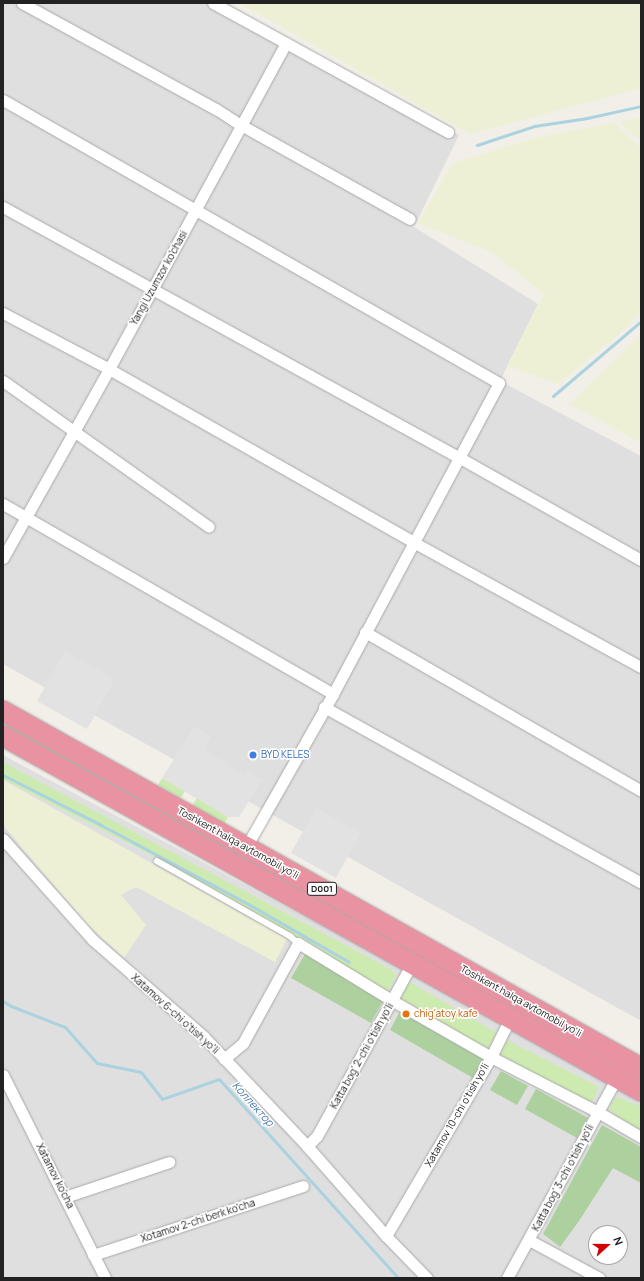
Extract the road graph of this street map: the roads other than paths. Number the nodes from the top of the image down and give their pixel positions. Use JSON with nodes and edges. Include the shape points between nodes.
{"nodes":[{"id":1,"x":22,"y":3,"type":"edge"},
{"id":2,"x":214,"y":3,"type":"edge"},
{"id":3,"x":286,"y":43,"type":"junction"},
{"id":4,"x":3,"y":100,"type":"edge"},
{"id":5,"x":241,"y":125,"type":"junction"},
{"id":6,"x":448,"y":132,"type":"dead end"},
{"id":7,"x":3,"y":208,"type":"edge"},
{"id":8,"x":196,"y":211,"type":"junction"},
{"id":9,"x":410,"y":219,"type":"dead end"},
{"id":10,"x":152,"y":288,"type":"junction"},
{"id":11,"x":3,"y":312,"type":"edge"},
{"id":12,"x":109,"y":369,"type":"junction"},
{"id":13,"x":3,"y":381,"type":"edge"},
{"id":14,"x":74,"y":430,"type":"junction"},
{"id":15,"x":460,"y":458,"type":"junction"},
{"id":16,"x":3,"y":504,"type":"edge"},
{"id":17,"x":26,"y":517,"type":"junction"},
{"id":18,"x":209,"y":527,"type":"dead end"},
{"id":19,"x":415,"y":543,"type":"junction"},
{"id":20,"x":3,"y":558,"type":"edge"},
{"id":21,"x":641,"y":560,"type":"edge"},
{"id":22,"x":365,"y":632,"type":"junction"},
{"id":23,"x":641,"y":667,"type":"edge"},
{"id":24,"x":333,"y":694,"type":"junction"},
{"id":25,"x":324,"y":707,"type":"junction"},
{"id":26,"x":3,"y":711,"type":"edge"},
{"id":27,"x":3,"y":736,"type":"edge"},
{"id":28,"x":641,"y":791,"type":"edge"},
{"id":29,"x":3,"y":839,"type":"edge"},
{"id":30,"x":246,"y":847,"type":"junction"},
{"id":31,"x":157,"y":861,"type":"dead end"},
{"id":32,"x":641,"y":883,"type":"edge"},
{"id":33,"x":298,"y":943,"type":"junction"},
{"id":34,"x":412,"y":963,"type":"junction"},
{"id":35,"x":520,"y":1000,"type":"junction"},
{"id":36,"x":392,"y":1001,"type":"junction"},
{"id":37,"x":510,"y":1018,"type":"junction"},
{"id":38,"x":491,"y":1057,"type":"junction"},
{"id":39,"x":224,"y":1059,"type":"junction"},
{"id":40,"x":639,"y":1063,"type":"edge"},
{"id":41,"x":3,"y":1075,"type":"edge"},
{"id":42,"x":617,"y":1078,"type":"junction"},
{"id":43,"x":641,"y":1091,"type":"edge"},
{"id":44,"x":598,"y":1112,"type":"junction"},
{"id":45,"x":641,"y":1137,"type":"edge"},
{"id":46,"x":307,"y":1146,"type":"junction"},
{"id":47,"x":169,"y":1162,"type":"dead end"},
{"id":48,"x":303,"y":1186,"type":"dead end"},
{"id":49,"x":65,"y":1197,"type":"junction"},
{"id":50,"x":386,"y":1236,"type":"junction"},
{"id":51,"x":529,"y":1240,"type":"junction"},
{"id":52,"x":93,"y":1256,"type":"junction"},
{"id":53,"x":105,"y":1278,"type":"edge"},
{"id":54,"x":427,"y":1278,"type":"edge"},
{"id":55,"x":507,"y":1278,"type":"edge"},
{"id":56,"x":599,"y":1278,"type":"edge"}],
"edges":[{"from":1,"to":5,"type":"street"},
{"from":2,"to":3,"type":"street"},
{"from":3,"to":5,"type":"street","name":"Yangi Uzumzor ko'chasi"},
{"from":3,"to":6,"type":"street"},
{"from":4,"to":8,"type":"street"},
{"from":5,"to":8,"type":"street","name":"Yangi Uzumzor ko'chasi"},
{"from":5,"to":9,"type":"street"},
{"from":7,"to":10,"type":"street"},
{"from":8,"to":10,"type":"street","name":"Yangi Uzumzor ko'chasi"},
{"from":8,"to":15,"type":"street","via":[[499,383]]},
{"from":10,"to":12,"type":"street","name":"Yangi Uzumzor ko'chasi"},
{"from":10,"to":15,"type":"street"},
{"from":11,"to":12,"type":"street"},
{"from":12,"to":14,"type":"street","name":"Yangi Uzumzor ko'chasi"},
{"from":12,"to":19,"type":"street"},
{"from":13,"to":14,"type":"street"},
{"from":14,"to":17,"type":"street","name":"Yangi Uzumzor ko'chasi"},
{"from":14,"to":18,"type":"street"},
{"from":15,"to":19,"type":"street"},
{"from":15,"to":21,"type":"street"},
{"from":16,"to":17,"type":"street"},
{"from":17,"to":20,"type":"street","name":"Yangi Uzumzor ko'chasi"},
{"from":17,"to":24,"type":"street"},
{"from":19,"to":22,"type":"street"},
{"from":19,"to":23,"type":"street"},
{"from":22,"to":24,"type":"street"},
{"from":22,"to":28,"type":"street"},
{"from":24,"to":25,"type":"street"},
{"from":25,"to":30,"type":"street"},
{"from":25,"to":32,"type":"street"},
{"from":26,"to":30,"type":"highway","name":"Toshkent halqa avtomobil yo'li","number":"D001"},
{"from":27,"to":34,"type":"highway","name":"Toshkent halqa avtomobil yo'li","number":"D001"},
{"from":29,"to":39,"type":"street","name":"Xatamov 6-chi o'tish yo'li","via":[[93,940],[204,1037]]},
{"from":30,"to":35,"type":"highway","name":"Toshkent halqa avtomobil yo'li","number":"D001"},
{"from":31,"to":33,"type":"lane","via":[[290,936]]},
{"from":33,"to":36,"type":"street"},
{"from":33,"to":39,"type":"street","via":[[243,1043]]},
{"from":34,"to":36,"type":"street","name":"Katta bog' 2-chi o'tish yo'li"},
{"from":34,"to":37,"type":"highway","name":"Toshkent halqa avtomobil yo'li","number":"D001"},
{"from":35,"to":37,"type":"highway"},
{"from":35,"to":40,"type":"highway","name":"Toshkent halqa avtomobil yo'li","number":"D001"},
{"from":36,"to":38,"type":"street"},
{"from":36,"to":46,"type":"street","name":"Katta bog' 2-chi o'tish yo'li","via":[[316,1136]]},
{"from":37,"to":38,"type":"street"},
{"from":37,"to":42,"type":"highway","name":"Toshkent halqa avtomobil yo'li","number":"D001"},
{"from":38,"to":44,"type":"street","name":"Xatamov 10-chi o'tish yo'li"},
{"from":38,"to":50,"type":"street","name":"Xatamov 10-chi o'tish yo'li"},
{"from":39,"to":46,"type":"street","name":"Xatamov 6-chi o'tish yo'li"},
{"from":41,"to":49,"type":"street","name":"Xatamov ko'cha"},
{"from":42,"to":43,"type":"highway","name":"Toshkent halqa avtomobil yo'li","number":"D001"},
{"from":42,"to":44,"type":"street","name":"Katta bog' 3-chi o'tish yo'li"},
{"from":44,"to":45,"type":"street","name":"Xatamov 10-chi o'tish yo'li"},
{"from":44,"to":51,"type":"street","name":"Katta bog' 3-chi o'tish yo'li"},
{"from":46,"to":50,"type":"street","name":"Xatamov 6-chi o'tish yo'li"},
{"from":47,"to":49,"type":"street"},
{"from":48,"to":52,"type":"street","name":"Xotamov 2-chi berk ko'cha"},
{"from":49,"to":52,"type":"street","name":"Xatamov ko'cha"},
{"from":50,"to":54,"type":"street","name":"Xatamov 6-chi o'tish yo'li"},
{"from":51,"to":55,"type":"street","name":"Katta bog' 3-chi o'tish yo'li"},
{"from":51,"to":56,"type":"street"},
{"from":52,"to":53,"type":"street","name":"Xatamov ko'cha"}]}
